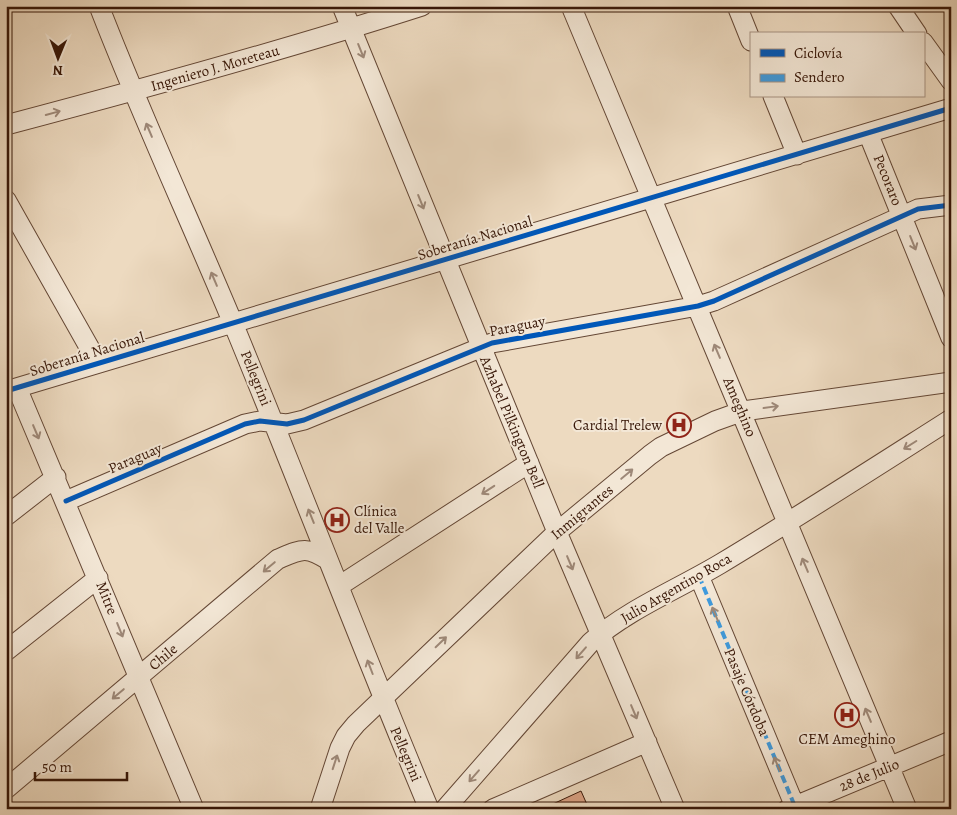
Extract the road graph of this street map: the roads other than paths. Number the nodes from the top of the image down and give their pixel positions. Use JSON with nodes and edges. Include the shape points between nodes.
{"nodes":[{"id":1,"x":99,"y":6,"type":"edge"},
{"id":2,"x":342,"y":6,"type":"edge"},
{"id":3,"x":422,"y":6,"type":"edge"},
{"id":4,"x":571,"y":6,"type":"edge"},
{"id":5,"x":736,"y":6,"type":"edge"},
{"id":6,"x":905,"y":9,"type":"edge"},
{"id":7,"x":352,"y":28,"type":"junction"},
{"id":8,"x":916,"y":32,"type":"edge"},
{"id":9,"x":750,"y":39,"type":"edge"},
{"id":10,"x":924,"y":43,"type":"edge"},
{"id":11,"x":951,"y":81,"type":"edge"},
{"id":12,"x":132,"y":92,"type":"junction"},
{"id":13,"x":774,"y":98,"type":"edge"},
{"id":14,"x":951,"y":108,"type":"edge"},
{"id":15,"x":6,"y":125,"type":"edge"},
{"id":16,"x":868,"y":133,"type":"junction"},
{"id":17,"x":797,"y":155,"type":"junction"},
{"id":18,"x":653,"y":198,"type":"junction"},
{"id":19,"x":6,"y":200,"type":"edge"},
{"id":20,"x":951,"y":204,"type":"edge"},
{"id":21,"x":903,"y":216,"type":"junction"},
{"id":22,"x":445,"y":260,"type":"junction"},
{"id":23,"x":698,"y":306,"type":"junction"},
{"id":24,"x":233,"y":324,"type":"junction"},
{"id":25,"x":951,"y":338,"type":"edge"},
{"id":26,"x":480,"y":347,"type":"junction"},
{"id":27,"x":98,"y":363,"type":"junction"},
{"id":28,"x":951,"y":382,"type":"edge"},
{"id":29,"x":12,"y":389,"type":"edge"},
{"id":30,"x":742,"y":410,"type":"junction"},
{"id":31,"x":951,"y":419,"type":"edge"},
{"id":32,"x":274,"y":422,"type":"junction"},
{"id":33,"x":529,"y":463,"type":"junction"},
{"id":34,"x":56,"y":477,"type":"junction"},
{"id":35,"x":66,"y":501,"type":"junction"},
{"id":36,"x":6,"y":516,"type":"edge"},
{"id":37,"x":788,"y":523,"type":"junction"},
{"id":38,"x":557,"y":532,"type":"junction"},
{"id":39,"x":328,"y":560,"type":"junction"},
{"id":40,"x":699,"y":576,"type":"junction"},
{"id":41,"x":98,"y":578,"type":"junction"},
{"id":42,"x":339,"y":586,"type":"junction"},
{"id":43,"x":600,"y":634,"type":"junction"},
{"id":44,"x":6,"y":651,"type":"edge"},
{"id":45,"x":139,"y":677,"type":"junction"},
{"id":46,"x":383,"y":698,"type":"junction"},
{"id":47,"x":951,"y":741,"type":"edge"},
{"id":48,"x":646,"y":742,"type":"junction"},
{"id":49,"x":890,"y":767,"type":"junction"},
{"id":50,"x":6,"y":789,"type":"edge"},
{"id":51,"x":793,"y":808,"type":"edge"},
{"id":52,"x":194,"y":809,"type":"edge"},
{"id":53,"x":320,"y":809,"type":"edge"},
{"id":54,"x":429,"y":809,"type":"edge"},
{"id":55,"x":446,"y":809,"type":"edge"},
{"id":56,"x":493,"y":809,"type":"edge"},
{"id":57,"x":675,"y":809,"type":"edge"},
{"id":58,"x":907,"y":809,"type":"edge"}],
"edges":[{"from":1,"to":12,"type":"street","name":"Pellegrini"},
{"from":2,"to":7,"type":"street","name":"Azhabel Pilkington Bell"},
{"from":3,"to":7,"type":"street","name":"Ingeniero J. Moreteau"},
{"from":4,"to":18,"type":"street","name":"Ameghino"},
{"from":5,"to":9,"type":"street"},
{"from":6,"to":8,"type":"street"},
{"from":7,"to":12,"type":"street","name":"Ingeniero J. Moreteau"},
{"from":7,"to":22,"type":"street","name":"Azhabel Pilkington Bell","one_way":true},
{"from":10,"to":11,"type":"street"},
{"from":15,"to":12,"type":"street","name":"Ingeniero J. Moreteau","one_way":true},
{"from":24,"to":12,"type":"street","name":"Pellegrini","one_way":true},
{"from":13,"to":17,"type":"street"},
{"from":14,"to":16,"type":"street","name":"Soberanía Nacional"},
{"from":16,"to":17,"type":"street","name":"Soberanía Nacional"},
{"from":16,"to":21,"type":"street","name":"Pecoraro"},
{"from":17,"to":18,"type":"street","name":"Soberanía Nacional"},
{"from":18,"to":22,"type":"street","name":"Soberanía Nacional"},
{"from":18,"to":23,"type":"street","name":"Ameghino"},
{"from":19,"to":27,"type":"street"},
{"from":20,"to":21,"type":"street","name":"Paraguay","via":[[918,209]]},
{"from":21,"to":23,"type":"street","name":"Paraguay"},
{"from":21,"to":25,"type":"street","name":"Pecoraro","one_way":true},
{"from":22,"to":24,"type":"street","name":"Soberanía Nacional"},
{"from":22,"to":26,"type":"street","name":"Azhabel Pilkington Bell"},
{"from":23,"to":26,"type":"street","name":"Paraguay"},
{"from":30,"to":23,"type":"street","name":"Ameghino","one_way":true},
{"from":24,"to":27,"type":"street","name":"Soberanía Nacional"},
{"from":24,"to":32,"type":"street","name":"Pellegrini"},
{"from":26,"to":32,"type":"street","name":"Paraguay","via":[[304,420],[287,424]]},
{"from":26,"to":33,"type":"street","name":"Azhabel Pilkington Bell"},
{"from":27,"to":29,"type":"street","name":"Soberanía Nacional"},
{"from":30,"to":28,"type":"street","name":"Inmigrantes","one_way":true},
{"from":29,"to":34,"type":"street","name":"Mitre","one_way":true},
{"from":30,"to":37,"type":"street","name":"Ameghino"},
{"from":38,"to":30,"type":"street","name":"Inmigrantes","one_way":true,"via":[[660,447]]},
{"from":31,"to":37,"type":"street","name":"Julio Argentino Roca","one_way":true},
{"from":32,"to":35,"type":"street","name":"Paraguay","via":[[245,424]]},
{"from":39,"to":32,"type":"street","name":"Pellegrini","one_way":true},
{"from":33,"to":38,"type":"street","name":"Azhabel Pilkington Bell"},
{"from":33,"to":42,"type":"street","one_way":true},
{"from":34,"to":35,"type":"street","name":"Mitre"},
{"from":34,"to":36,"type":"street"},
{"from":35,"to":41,"type":"street","name":"Mitre"},
{"from":37,"to":40,"type":"street","name":"Julio Argentino Roca"},
{"from":49,"to":37,"type":"street","name":"Ameghino","one_way":true},
{"from":38,"to":43,"type":"street","name":"Azhabel Pilkington Bell","one_way":true},
{"from":46,"to":38,"type":"street","name":"Inmigrantes","one_way":true},
{"from":39,"to":42,"type":"street","name":"Pellegrini"},
{"from":39,"to":45,"type":"street","name":"Chile","one_way":true,"via":[[306,550],[278,559]]},
{"from":40,"to":43,"type":"street","name":"Julio Argentino Roca"},
{"from":51,"to":40,"type":"street","name":"Pasaje Córdoba","one_way":true},
{"from":41,"to":44,"type":"street"},
{"from":41,"to":45,"type":"street","name":"Mitre","one_way":true},
{"from":46,"to":42,"type":"street","name":"Pellegrini","one_way":true},
{"from":43,"to":48,"type":"street","name":"Azhabel Pilkington Bell","one_way":true},
{"from":43,"to":55,"type":"street","name":"Julio Argentino Roca","one_way":true},
{"from":45,"to":50,"type":"street","name":"Chile","one_way":true},
{"from":45,"to":52,"type":"street","name":"Mitre"},
{"from":53,"to":46,"type":"street","name":"Inmigrantes","one_way":true,"via":[[346,736]]},
{"from":46,"to":54,"type":"street","name":"Pellegrini"},
{"from":47,"to":49,"type":"street","name":"28 de Julio"},
{"from":48,"to":56,"type":"street"},
{"from":48,"to":57,"type":"street","name":"Azhabel Pilkington Bell"},
{"from":49,"to":51,"type":"street","name":"28 de Julio"},
{"from":49,"to":58,"type":"street","name":"Ameghino"}]}
